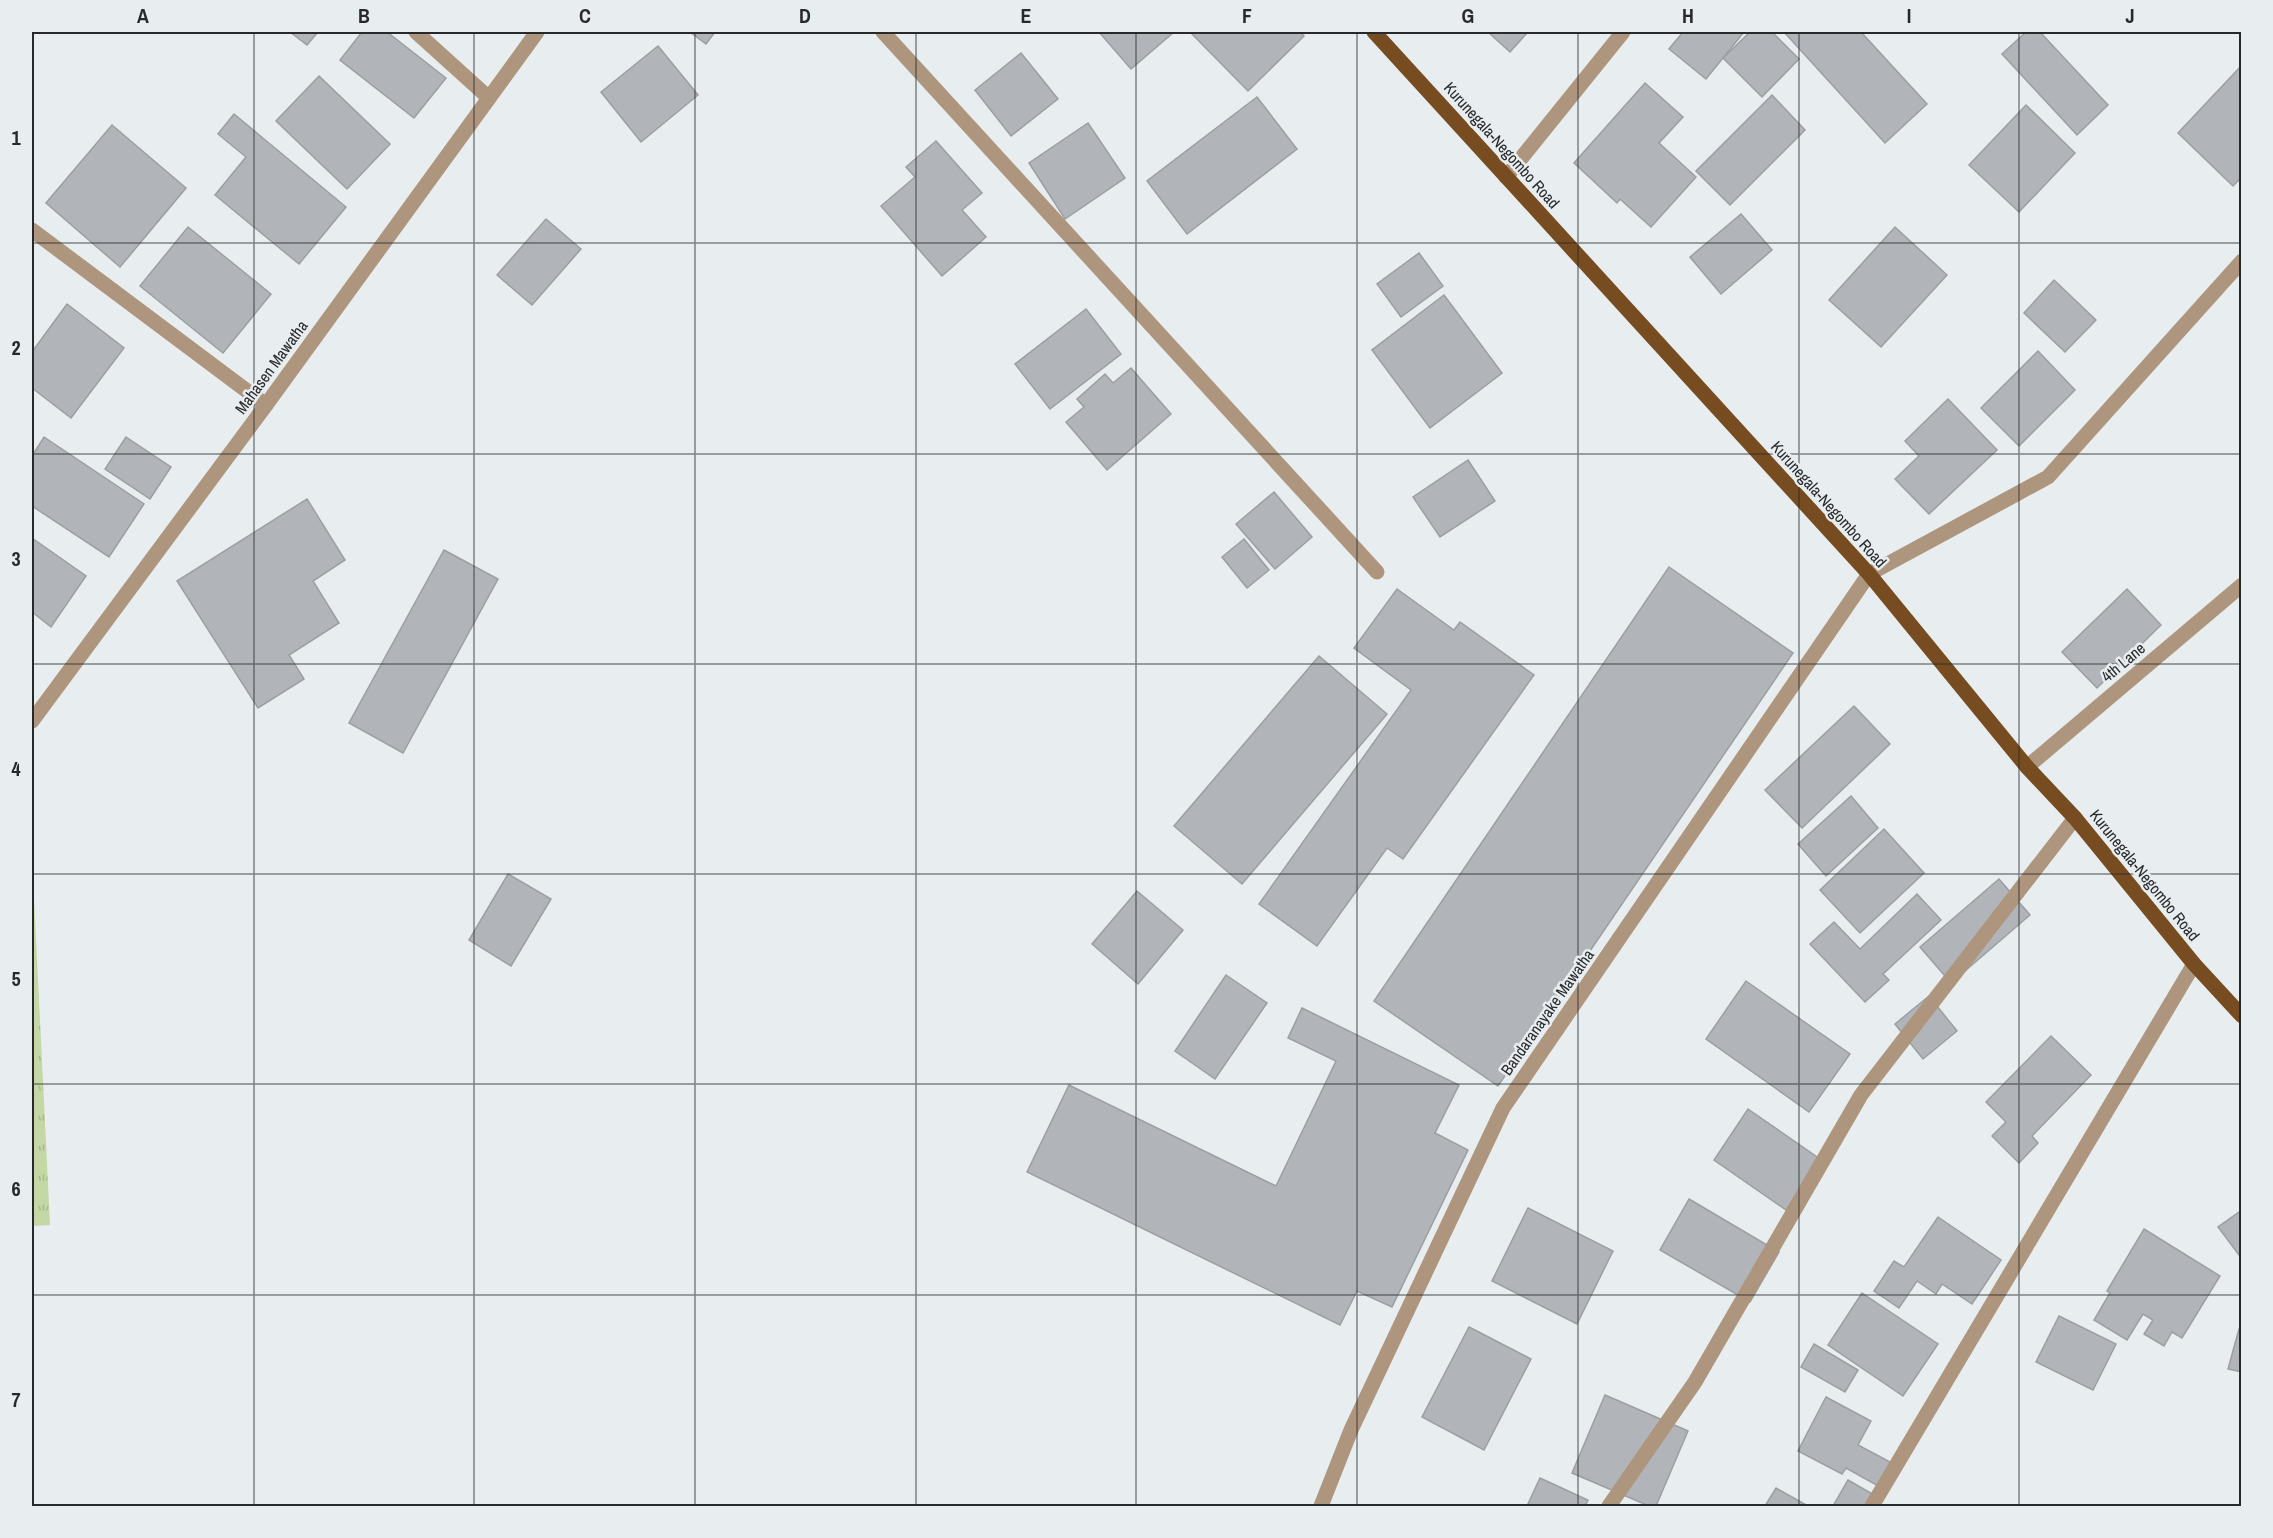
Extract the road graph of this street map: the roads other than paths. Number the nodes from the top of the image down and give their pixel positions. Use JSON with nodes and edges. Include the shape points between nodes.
{"nodes":[{"id":1,"x":416,"y":32,"type":"edge"},
{"id":2,"x":537,"y":32,"type":"edge"},
{"id":3,"x":883,"y":32,"type":"edge"},
{"id":4,"x":1374,"y":32,"type":"edge"},
{"id":5,"x":1623,"y":32,"type":"edge"},
{"id":6,"x":489,"y":98,"type":"junction"},
{"id":7,"x":1506,"y":177,"type":"junction"},
{"id":8,"x":32,"y":230,"type":"edge"},
{"id":9,"x":2241,"y":261,"type":"edge"},
{"id":10,"x":266,"y":405,"type":"junction"},
{"id":11,"x":1377,"y":572,"type":"dead end"},
{"id":12,"x":1869,"y":574,"type":"junction"},
{"id":13,"x":2241,"y":585,"type":"edge"},
{"id":14,"x":32,"y":721,"type":"edge"},
{"id":15,"x":2027,"y":767,"type":"junction"},
{"id":16,"x":2075,"y":818,"type":"junction"},
{"id":17,"x":2194,"y":964,"type":"junction"},
{"id":18,"x":2241,"y":1016,"type":"edge"},
{"id":19,"x":1321,"y":1506,"type":"edge"},
{"id":20,"x":1610,"y":1506,"type":"edge"},
{"id":21,"x":1872,"y":1506,"type":"edge"}],
"edges":[{"from":1,"to":6,"type":"street"},
{"from":2,"to":6,"type":"street","name":"Mahasen Mawatha"},
{"from":3,"to":11,"type":"street"},
{"from":4,"to":7,"type":"main road","name":"Kurunegala-Negombo Road"},
{"from":5,"to":7,"type":"street"},
{"from":6,"to":10,"type":"street","name":"Mahasen Mawatha"},
{"from":7,"to":12,"type":"main road","name":"Kurunegala-Negombo Road"},
{"from":8,"to":10,"type":"street"},
{"from":9,"to":12,"type":"street","via":[[2048,477]]},
{"from":10,"to":14,"type":"street","name":"Mahasen Mawatha"},
{"from":12,"to":15,"type":"main road","name":"Kurunegala-Negombo Road"},
{"from":12,"to":19,"type":"street","name":"Bandaranayake Mawatha","via":[[1503,1108],[1351,1430]]},
{"from":13,"to":15,"type":"street","name":"4th Lane"},
{"from":15,"to":16,"type":"main road","name":"Kurunegala-Negombo Road"},
{"from":16,"to":17,"type":"main road","name":"Kurunegala-Negombo Road"},
{"from":16,"to":20,"type":"street","via":[[1860,1095],[1695,1382]]},
{"from":17,"to":18,"type":"main road","name":"Kurunegala-Negombo Road"},
{"from":17,"to":21,"type":"street"}]}
